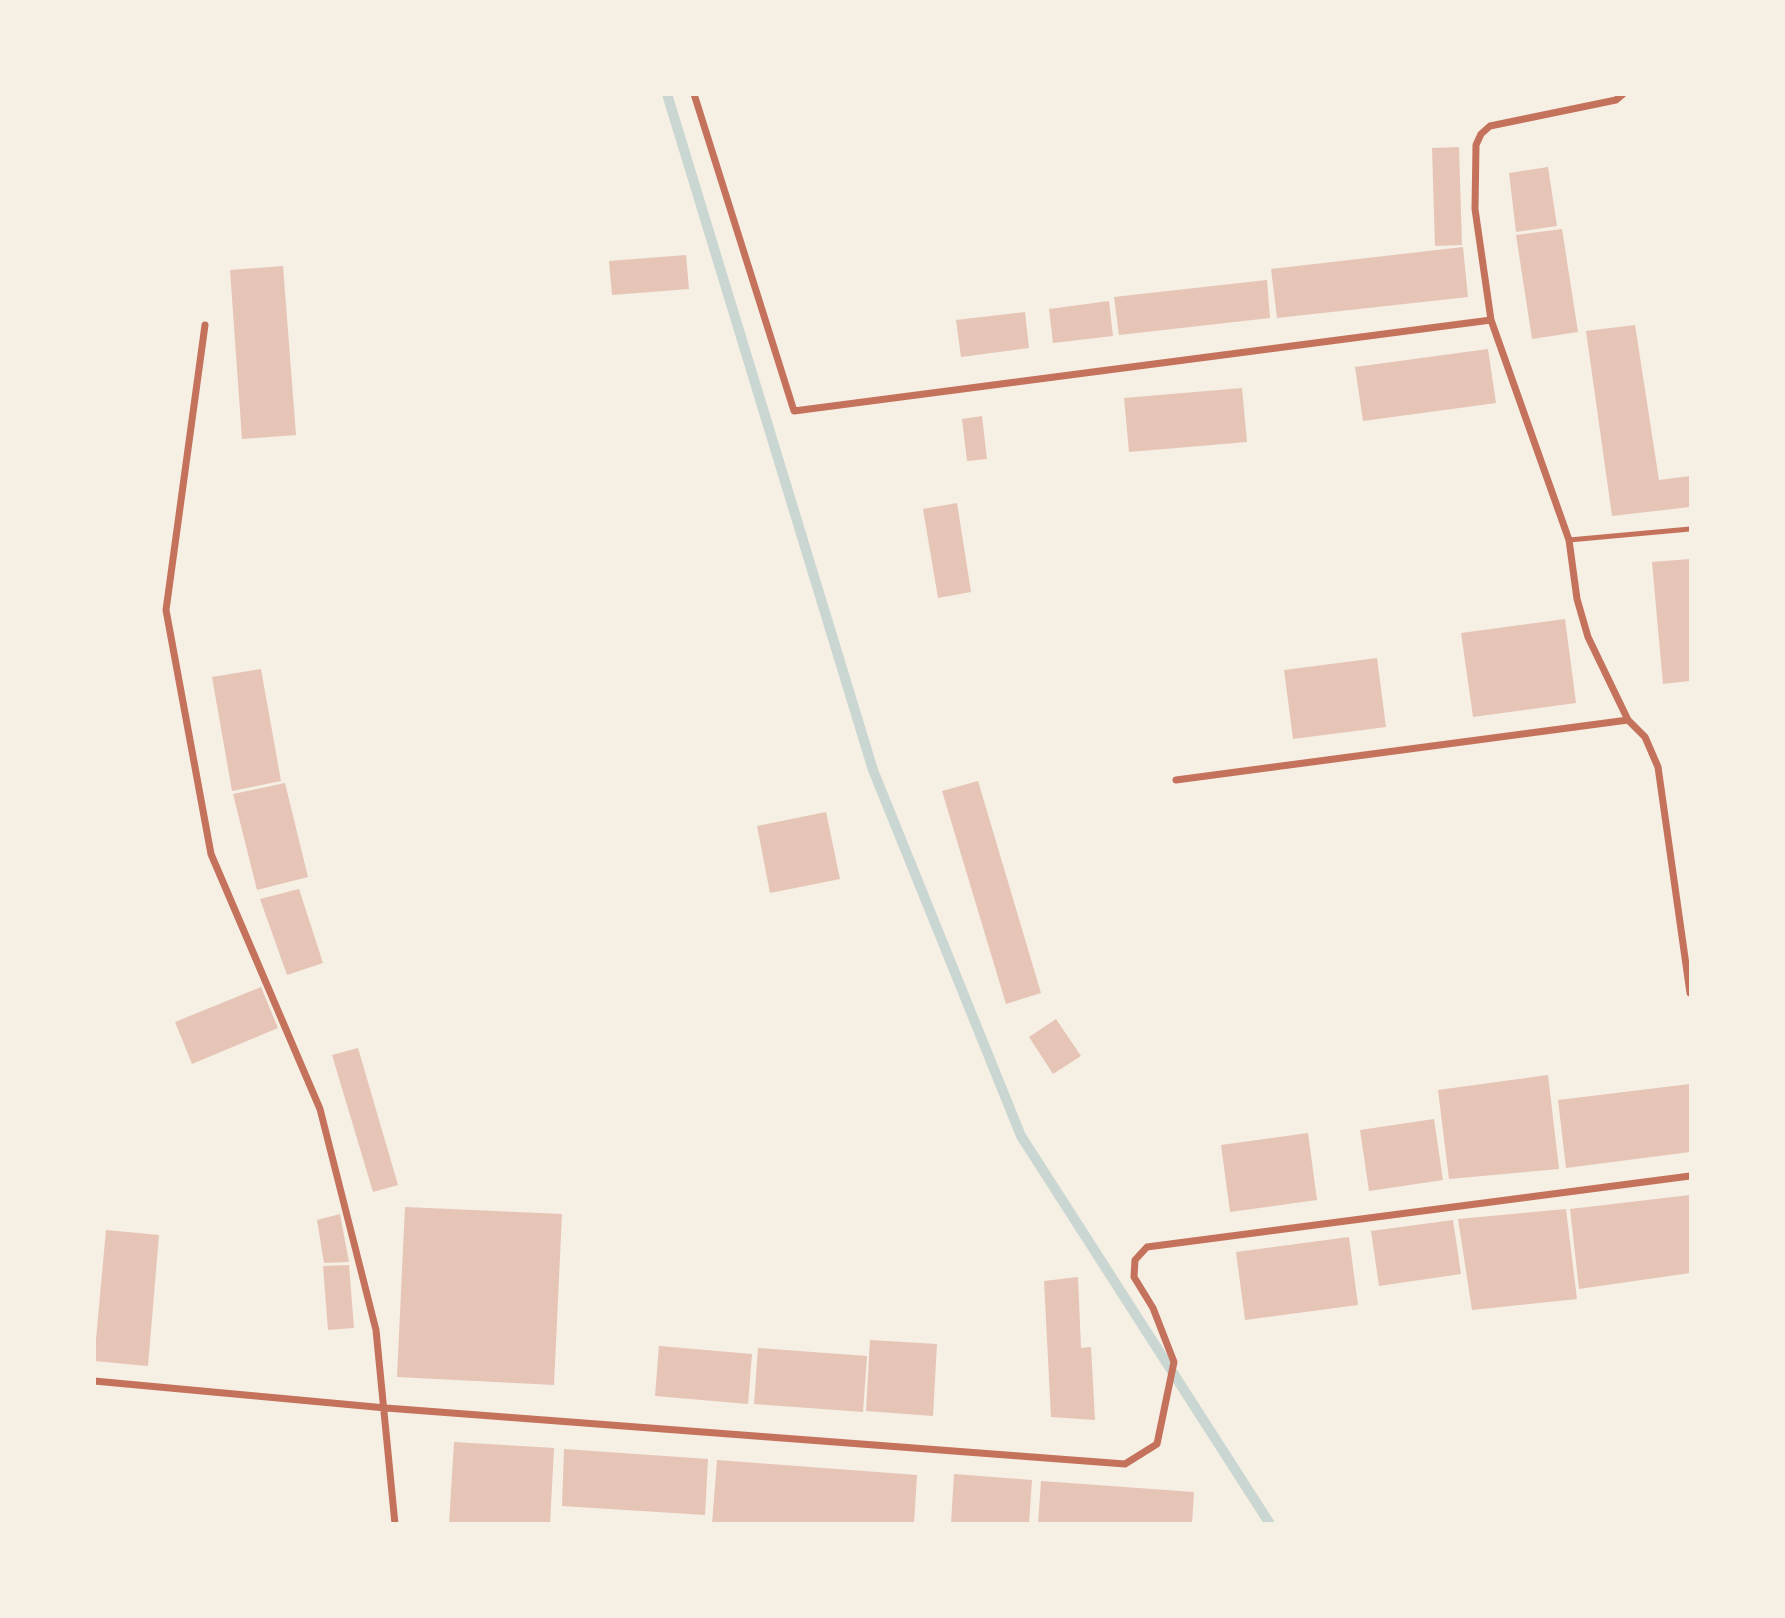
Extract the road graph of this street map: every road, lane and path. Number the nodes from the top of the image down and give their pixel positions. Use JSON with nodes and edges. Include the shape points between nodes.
{"nodes":[{"id":1,"x":694,"y":94,"type":"edge"},
{"id":2,"x":1623,"y":94,"type":"edge"},
{"id":3,"x":1491,"y":320,"type":"junction"},
{"id":4,"x":205,"y":325,"type":"dead end"},
{"id":5,"x":1690,"y":529,"type":"edge"},
{"id":6,"x":1569,"y":540,"type":"junction"},
{"id":7,"x":1628,"y":720,"type":"junction"},
{"id":8,"x":1176,"y":780,"type":"dead end"},
{"id":9,"x":1690,"y":993,"type":"edge"},
{"id":10,"x":1690,"y":1175,"type":"edge"},
{"id":11,"x":94,"y":1381,"type":"edge"},
{"id":12,"x":386,"y":1408,"type":"junction"},
{"id":13,"x":395,"y":1524,"type":"edge"}],
"edges":[{"from":1,"to":3,"type":"street","via":[[794,411]]},
{"from":2,"to":3,"type":"street","via":[[1616,100],[1490,126],[1481,134],[1476,145],[1475,209]]},
{"from":3,"to":6,"type":"street"},
{"from":4,"to":12,"type":"street","via":[[166,610],[211,854],[320,1109],[376,1330]]},
{"from":5,"to":6,"type":"lane"},
{"from":6,"to":7,"type":"street","via":[[1588,637]]},
{"from":7,"to":8,"type":"street"},
{"from":7,"to":9,"type":"street","via":[[1645,737],[1658,767]]},
{"from":10,"to":12,"type":"street","via":[[1147,1247],[1135,1259],[1133,1277],[1153,1308],[1174,1362],[1157,1444],[1125,1464]]},
{"from":11,"to":12,"type":"street"},
{"from":12,"to":13,"type":"street"}]}
